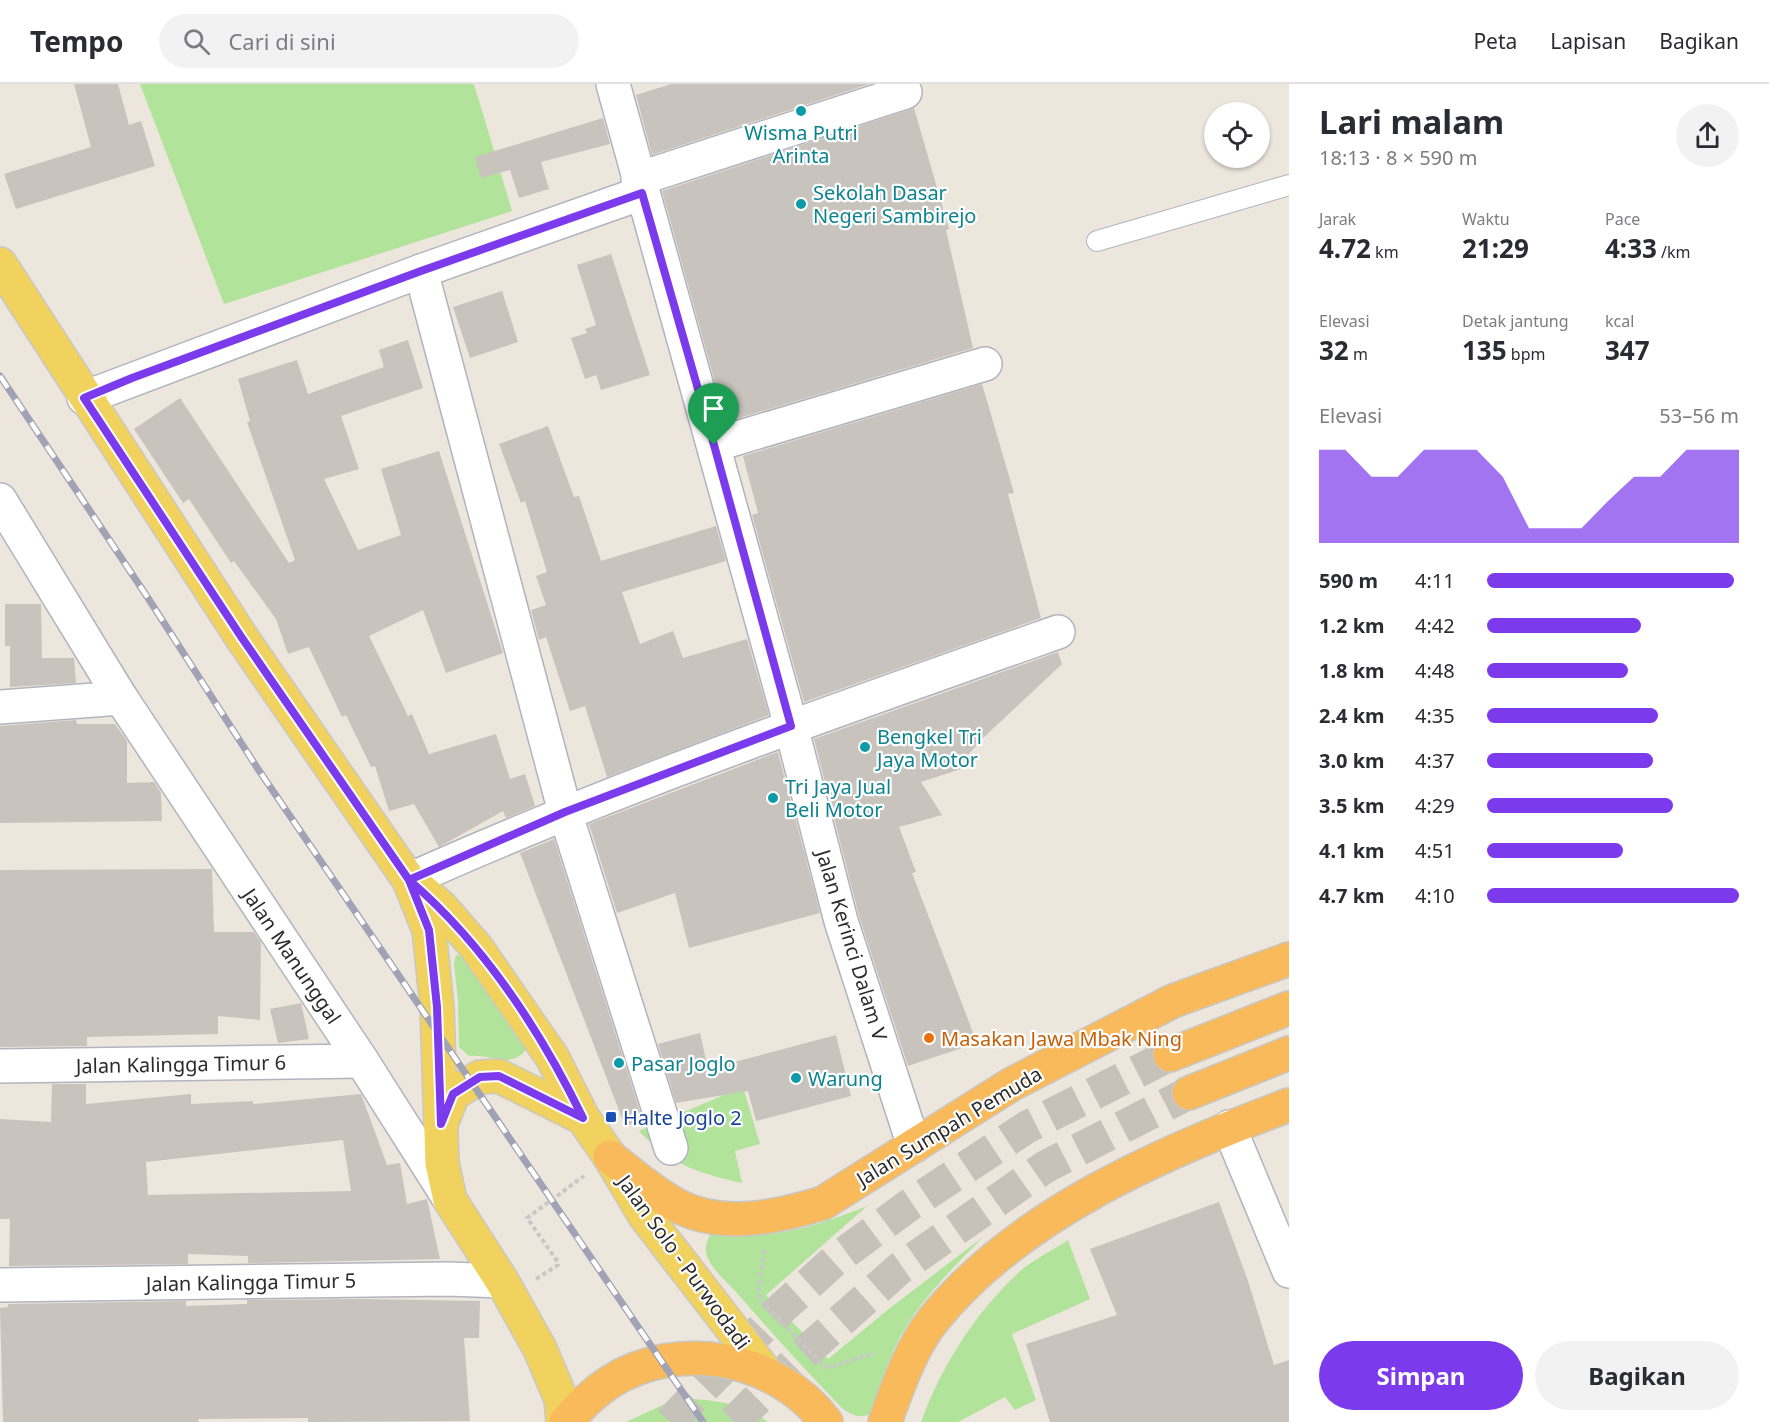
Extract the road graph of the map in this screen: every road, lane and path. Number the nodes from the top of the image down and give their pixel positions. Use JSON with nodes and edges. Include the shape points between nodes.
{"nodes":[{"id":1,"x":621,"y":86,"type":"edge"},
{"id":2,"x":905,"y":92,"type":"dead end"},
{"id":3,"x":1289,"y":185,"type":"edge"},
{"id":4,"x":640,"y":186,"type":"junction"},
{"id":5,"x":1097,"y":241,"type":"dead end"},
{"id":6,"x":0,"y":264,"type":"edge"},
{"id":7,"x":421,"y":271,"type":"junction"},
{"id":8,"x":985,"y":364,"type":"dead end"},
{"id":9,"x":84,"y":398,"type":"junction"},
{"id":10,"x":714,"y":445,"type":"junction"},
{"id":11,"x":0,"y":500,"type":"edge"},
{"id":12,"x":1058,"y":632,"type":"dead end"},
{"id":13,"x":121,"y":698,"type":"junction"},
{"id":14,"x":0,"y":707,"type":"edge"},
{"id":15,"x":791,"y":726,"type":"junction"},
{"id":16,"x":565,"y":812,"type":"junction"},
{"id":17,"x":409,"y":880,"type":"junction"},
{"id":18,"x":1289,"y":959,"type":"edge"},
{"id":19,"x":1289,"y":1008,"type":"edge"},
{"id":20,"x":1289,"y":1053,"type":"edge"},
{"id":21,"x":1170,"y":1055,"type":"tunnel mouth"},
{"id":22,"x":362,"y":1061,"type":"junction"},
{"id":23,"x":0,"y":1066,"type":"edge"},
{"id":24,"x":1189,"y":1093,"type":"tunnel mouth"},
{"id":25,"x":1289,"y":1105,"type":"edge"},
{"id":26,"x":583,"y":1118,"type":"junction"},
{"id":27,"x":441,"y":1124,"type":"junction"},
{"id":28,"x":1229,"y":1127,"type":"junction"},
{"id":29,"x":914,"y":1146,"type":"junction"},
{"id":30,"x":671,"y":1148,"type":"dead end"},
{"id":31,"x":599,"y":1165,"type":"junction"},
{"id":32,"x":450,"y":1200,"type":"junction"},
{"id":33,"x":765,"y":1240,"type":"dead end"},
{"id":34,"x":1289,"y":1271,"type":"edge"},
{"id":35,"x":518,"y":1281,"type":"junction"},
{"id":36,"x":0,"y":1285,"type":"edge"},
{"id":37,"x":878,"y":1352,"type":"dead end"},
{"id":38,"x":767,"y":1374,"type":"junction"},
{"id":39,"x":564,"y":1422,"type":"edge"},
{"id":40,"x":826,"y":1422,"type":"edge"},
{"id":41,"x":885,"y":1422,"type":"edge"}],
"edges":[{"from":1,"to":4,"type":"street","name":"Jalan Kerinci Dalam V"},
{"from":2,"to":4,"type":"street"},
{"from":3,"to":5,"type":"lane"},
{"from":4,"to":7,"type":"street"},
{"from":4,"to":10,"type":"street","name":"Jalan Kerinci Dalam V"},
{"from":6,"to":9,"type":"main road","name":"Jalan Solo - Purwodadi"},
{"from":7,"to":9,"type":"street"},
{"from":7,"to":16,"type":"street"},
{"from":8,"to":10,"type":"street"},
{"from":9,"to":17,"type":"main road","name":"Jalan Solo - Purwodadi","via":[[242,638]]},
{"from":10,"to":15,"type":"street","name":"Jalan Kerinci Dalam V"},
{"from":11,"to":13,"type":"street","name":"Jalan Manunggal"},
{"from":12,"to":15,"type":"street"},
{"from":13,"to":14,"type":"street"},
{"from":13,"to":22,"type":"street","name":"Jalan Manunggal"},
{"from":15,"to":16,"type":"street"},
{"from":15,"to":29,"type":"street","name":"Jalan Kerinci Dalam V","via":[[841,921]]},
{"from":16,"to":17,"type":"street"},
{"from":16,"to":30,"type":"street"},
{"from":17,"to":26,"type":"main road","name":"Jalan Solo - Purwodadi","via":[[442,908],[476,947],[552,1057]]},
{"from":17,"to":27,"type":"main road","name":"Jalan Solo - Purwodadi","via":[[429,930],[437,1007]]},
{"from":18,"to":29,"type":"highway","name":"Jalan Sumpah Pemuda","via":[[1173,1001],[1012,1084]]},
{"from":19,"to":21,"type":"highway"},
{"from":20,"to":24,"type":"highway"},
{"from":22,"to":23,"type":"street","name":"Jalan Kalingga Timur 6"},
{"from":22,"to":32,"type":"street","name":"Jalan Manunggal"},
{"from":25,"to":28,"type":"highway"},
{"from":26,"to":27,"type":"main road","name":"Jalan Solo - Purwodadi","via":[[499,1076],[480,1077],[453,1094]]},
{"from":26,"to":31,"type":"main road","name":"Jalan Solo - Purwodadi"},
{"from":27,"to":32,"type":"main road","name":"Jalan Solo - Purwodadi","via":[[442,1163]]},
{"from":28,"to":34,"type":"street"},
{"from":28,"to":41,"type":"highway","via":[[1109,1184],[1030,1232],[972,1278],[933,1321],[912,1358]]},
{"from":29,"to":31,"type":"highway","name":"Jalan Sumpah Pemuda","via":[[823,1203],[758,1218],[714,1218],[679,1207]]},
{"from":31,"to":35,"type":"path","via":[[526,1218],[558,1266]]},
{"from":31,"to":38,"type":"main road","name":"Jalan Solo - Purwodadi","via":[[645,1216]]},
{"from":32,"to":35,"type":"main road","name":"Jalan Manunggal"},
{"from":33,"to":37,"type":"path","via":[[758,1293],[761,1301],[822,1364],[828,1368]]},
{"from":35,"to":36,"type":"street","name":"Jalan Kalingga Timur 5"},
{"from":35,"to":39,"type":"main road","name":"Jalan Manunggal","via":[[561,1399]]},
{"from":38,"to":39,"type":"highway","via":[[705,1358],[641,1367],[611,1381]]},
{"from":38,"to":40,"type":"highway","via":[[795,1390]]}]}
